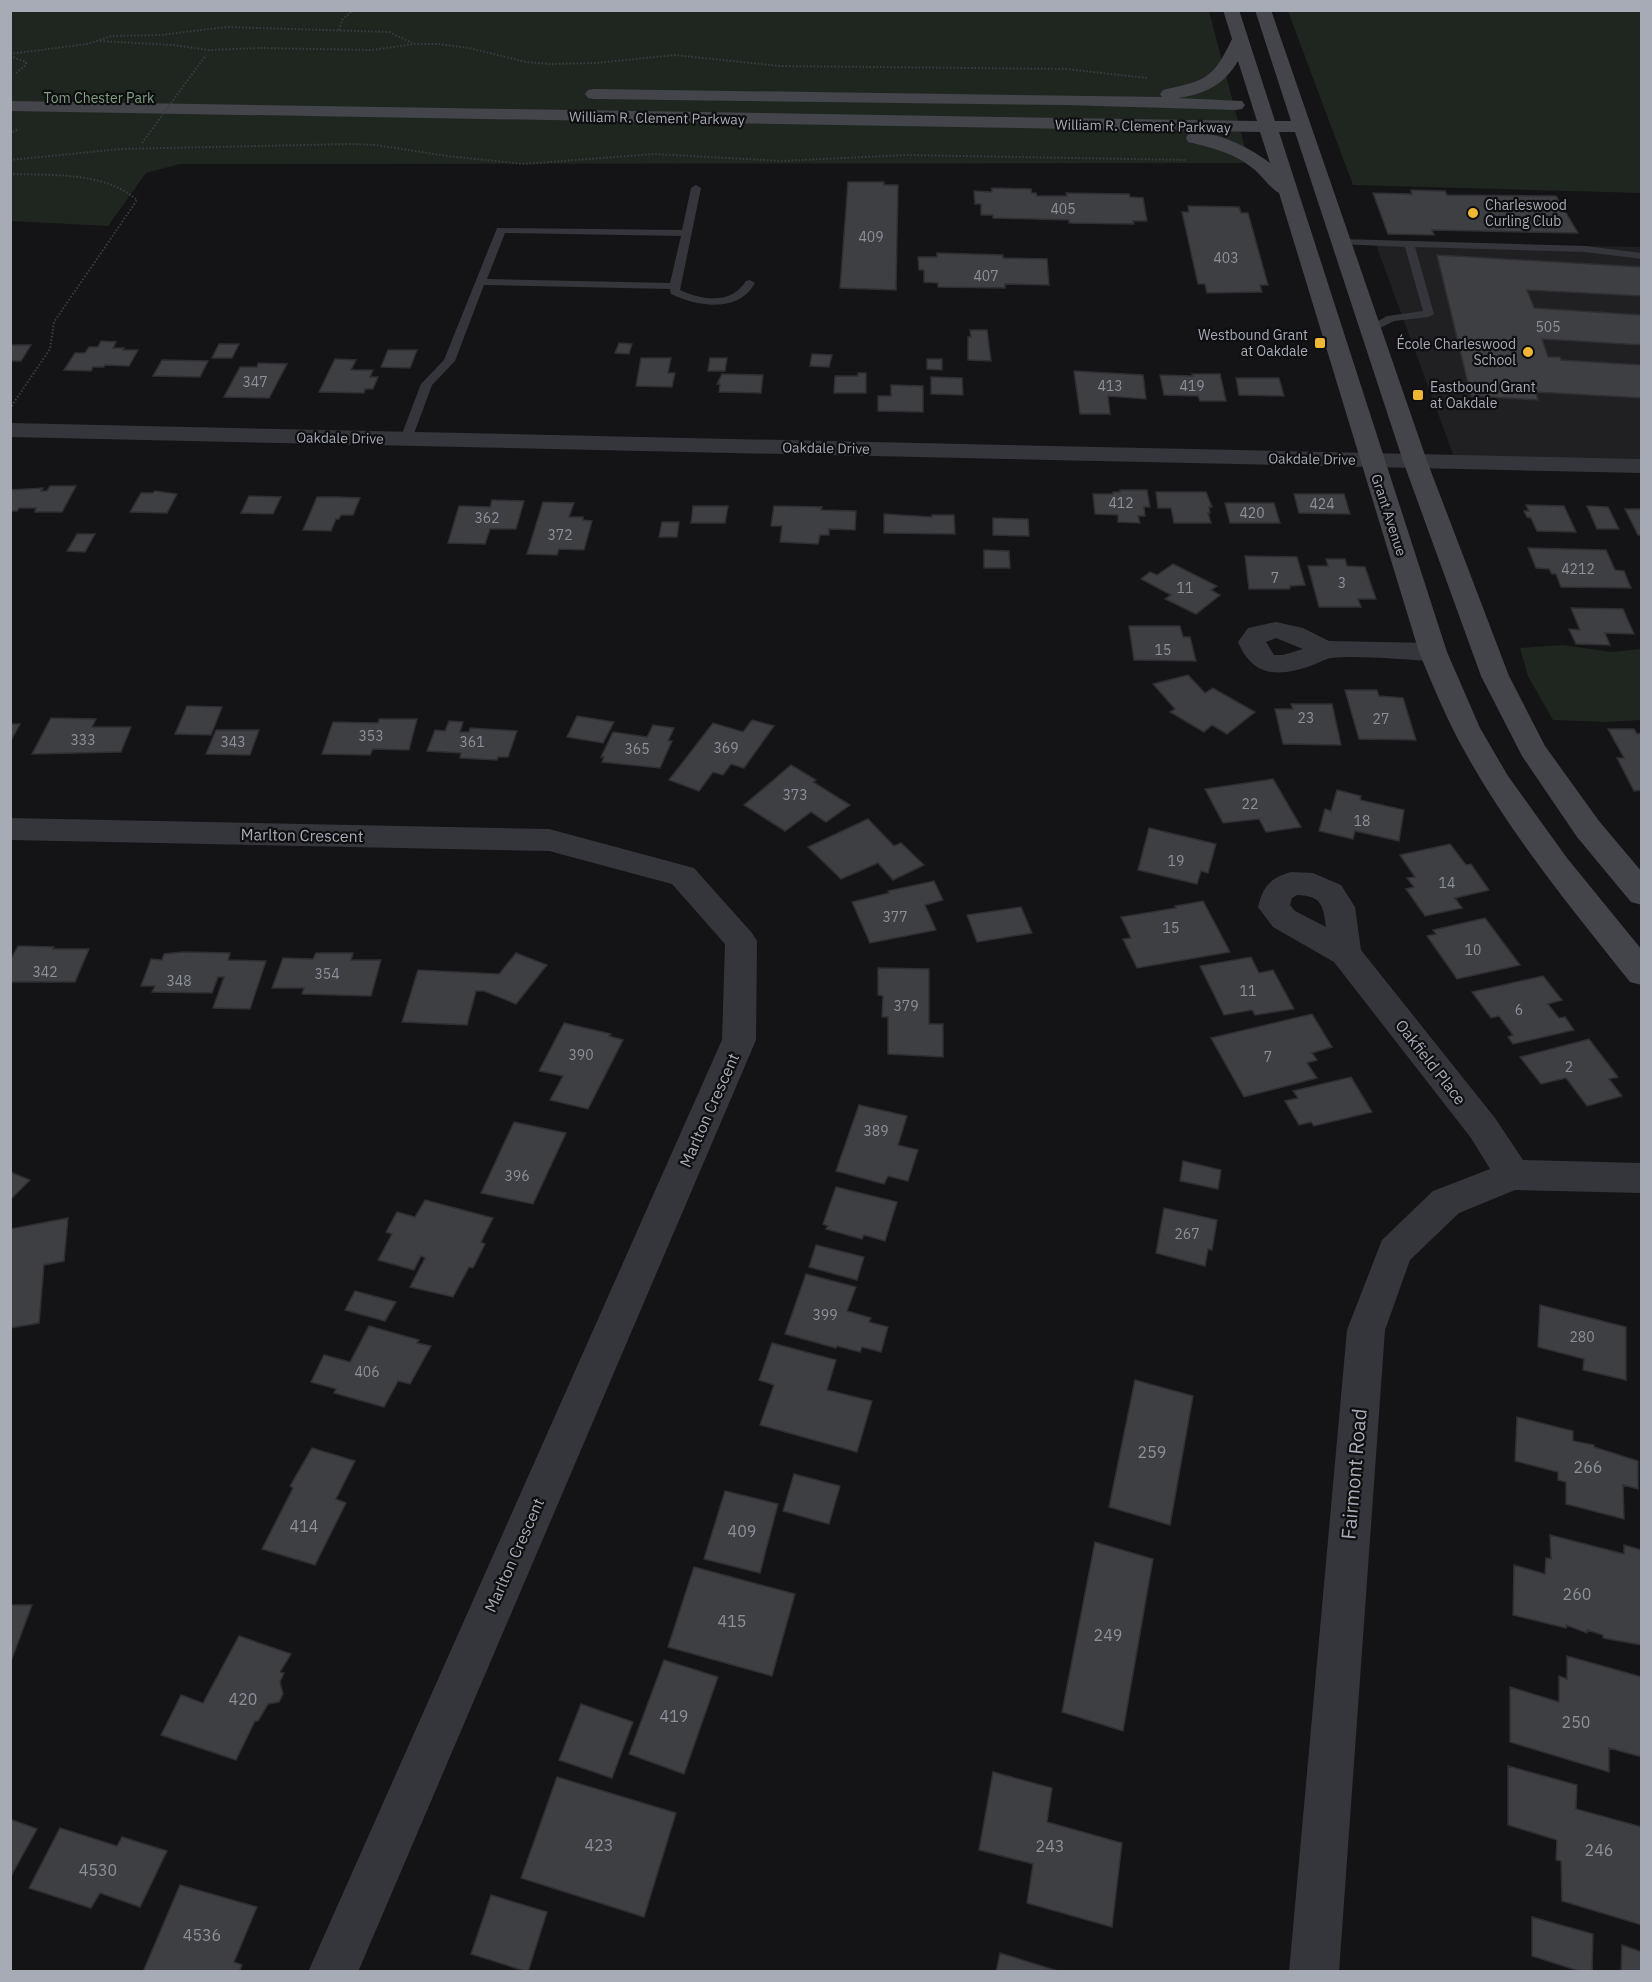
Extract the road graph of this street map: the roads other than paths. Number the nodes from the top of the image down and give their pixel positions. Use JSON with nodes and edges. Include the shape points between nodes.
{"nodes":[{"id":1,"x":1231,"y":10,"type":"edge"},
{"id":2,"x":1263,"y":10,"type":"edge"},
{"id":3,"x":1240,"y":39,"type":"junction"},
{"id":4,"x":579,"y":94,"type":"dead end"},
{"id":5,"x":1065,"y":100,"type":"junction"},
{"id":6,"x":10,"y":106,"type":"edge"},
{"id":7,"x":1260,"y":106,"type":"junction"},
{"id":8,"x":1295,"y":106,"type":"junction"},
{"id":9,"x":1065,"y":125,"type":"junction"},
{"id":10,"x":1267,"y":127,"type":"junction"},
{"id":11,"x":1304,"y":128,"type":"junction"},
{"id":12,"x":696,"y":188,"type":"dead end"},
{"id":13,"x":1288,"y":194,"type":"junction"},
{"id":14,"x":687,"y":233,"type":"junction"},
{"id":15,"x":1342,"y":242,"type":"junction"},
{"id":16,"x":1409,"y":243,"type":"junction"},
{"id":17,"x":1641,"y":256,"type":"edge"},
{"id":18,"x":480,"y":282,"type":"junction"},
{"id":19,"x":750,"y":283,"type":"dead end"},
{"id":20,"x":675,"y":286,"type":"junction"},
{"id":21,"x":1372,"y":329,"type":"junction"},
{"id":22,"x":10,"y":430,"type":"edge"},
{"id":23,"x":406,"y":439,"type":"junction"},
{"id":24,"x":1371,"y":461,"type":"junction"},
{"id":25,"x":1415,"y":461,"type":"junction"},
{"id":26,"x":1641,"y":466,"type":"edge"},
{"id":27,"x":1325,"y":649,"type":"dead end"},
{"id":28,"x":1433,"y":652,"type":"junction"},
{"id":29,"x":10,"y":829,"type":"edge"},
{"id":30,"x":1641,"y":894,"type":"edge"},
{"id":31,"x":1345,"y":953,"type":"dead end"},
{"id":32,"x":1641,"y":974,"type":"edge"},
{"id":33,"x":1512,"y":1175,"type":"junction"},
{"id":34,"x":1641,"y":1178,"type":"edge"},
{"id":35,"x":333,"y":1971,"type":"edge"},
{"id":36,"x":1314,"y":1971,"type":"edge"}],
"edges":[{"from":1,"to":3,"type":"main road","name":"Grant Avenue"},
{"from":2,"to":8,"type":"main road"},
{"from":3,"to":5,"type":"main road","via":[[1221,77],[1198,88]]},
{"from":3,"to":7,"type":"main road","name":"Grant Avenue"},
{"from":4,"to":5,"type":"main road","name":"William R. Clement Parkway"},
{"from":5,"to":7,"type":"main road","name":"William R. Clement Parkway"},
{"from":6,"to":9,"type":"main road","name":"William R. Clement Parkway"},
{"from":7,"to":8,"type":"main road","name":"William R. Clement Parkway"},
{"from":7,"to":10,"type":"main road","name":"Grant Avenue"},
{"from":8,"to":11,"type":"main road"},
{"from":9,"to":10,"type":"main road","name":"William R. Clement Parkway"},
{"from":9,"to":13,"type":"main road","via":[[1183,135],[1220,144],[1255,158]]},
{"from":10,"to":11,"type":"main road","name":"William R. Clement Parkway"},
{"from":10,"to":13,"type":"main road","name":"Grant Avenue"},
{"from":11,"to":15,"type":"main road"},
{"from":12,"to":14,"type":"lane"},
{"from":13,"to":24,"type":"main road","name":"Grant Avenue"},
{"from":14,"to":18,"type":"lane","via":[[501,231]]},
{"from":14,"to":20,"type":"lane"},
{"from":15,"to":16,"type":"lane"},
{"from":15,"to":21,"type":"main road"},
{"from":16,"to":17,"type":"lane","via":[[1585,249]]},
{"from":16,"to":21,"type":"lane","via":[[1429,314],[1391,318]]},
{"from":18,"to":20,"type":"lane"},
{"from":18,"to":23,"type":"lane","via":[[449,361],[427,384]]},
{"from":19,"to":20,"type":"lane","via":[[742,295],[731,300],[685,298],[675,292]]},
{"from":21,"to":25,"type":"main road"},
{"from":22,"to":23,"type":"street","name":"Oakdale Drive"},
{"from":23,"to":24,"type":"street","name":"Oakdale Drive"},
{"from":24,"to":25,"type":"street","name":"Oakdale Drive"},
{"from":24,"to":28,"type":"main road","name":"Grant Avenue"},
{"from":25,"to":26,"type":"street","name":"Oakdale Drive"},
{"from":25,"to":30,"type":"main road","via":[[1495,675],[1532,749],[1588,829]]},
{"from":27,"to":28,"type":"street"},
{"from":28,"to":32,"type":"main road","name":"Grant Avenue","via":[[1460,716],[1497,782]]},
{"from":29,"to":35,"type":"street","name":"Marlton Crescent","via":[[549,840],[683,876],[741,941],[739,1040]]},
{"from":31,"to":33,"type":"street","name":"Oakfield Place","via":[[1483,1128]]},
{"from":33,"to":34,"type":"street","name":"Fairmont Road"},
{"from":33,"to":36,"type":"street","name":"Fairmont Road","via":[[1446,1203],[1395,1251],[1366,1330]]}]}
